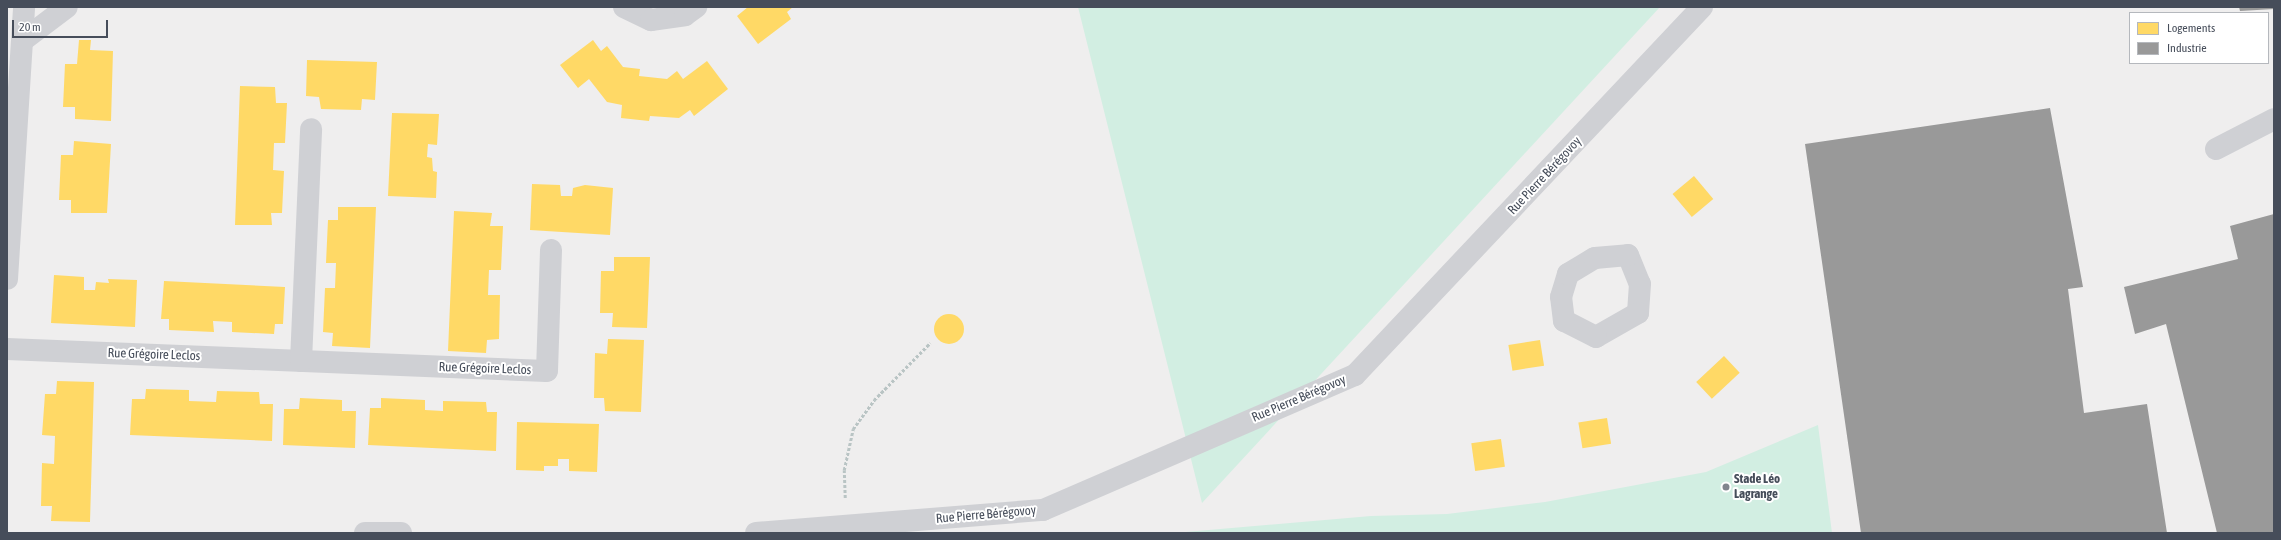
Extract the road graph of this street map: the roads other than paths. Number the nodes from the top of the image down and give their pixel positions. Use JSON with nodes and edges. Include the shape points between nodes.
{"nodes":[{"id":1,"x":24,"y":7,"type":"edge"},
{"id":2,"x":67,"y":7,"type":"edge"},
{"id":3,"x":624,"y":7,"type":"edge"},
{"id":4,"x":696,"y":7,"type":"edge"},
{"id":5,"x":1702,"y":7,"type":"edge"},
{"id":6,"x":22,"y":41,"type":"junction"},
{"id":7,"x":2274,"y":119,"type":"edge"},
{"id":8,"x":311,"y":129,"type":"dead end"},
{"id":9,"x":2216,"y":149,"type":"dead end"},
{"id":10,"x":551,"y":250,"type":"dead end"},
{"id":11,"x":7,"y":279,"type":"edge"},
{"id":12,"x":7,"y":349,"type":"edge"},
{"id":13,"x":301,"y":361,"type":"junction"},
{"id":14,"x":365,"y":533,"type":"edge"},
{"id":15,"x":401,"y":533,"type":"edge"},
{"id":16,"x":756,"y":533,"type":"edge"}],
"edges":[{"from":1,"to":6,"type":"street"},
{"from":2,"to":6,"type":"street"},
{"from":3,"to":4,"type":"street","via":[[651,20],[685,15]]},
{"from":5,"to":16,"type":"street","name":"Rue Pierre Bérégovoy","via":[[1355,375],[1043,510],[846,528]]},
{"from":6,"to":11,"type":"street"},
{"from":7,"to":9,"type":"street"},
{"from":8,"to":13,"type":"street"},
{"from":10,"to":13,"type":"street","name":"Rue Grégoire Leclos","via":[[547,371]]},
{"from":12,"to":13,"type":"street","name":"Rue Grégoire Leclos"},
{"from":14,"to":15,"type":"street"}]}
